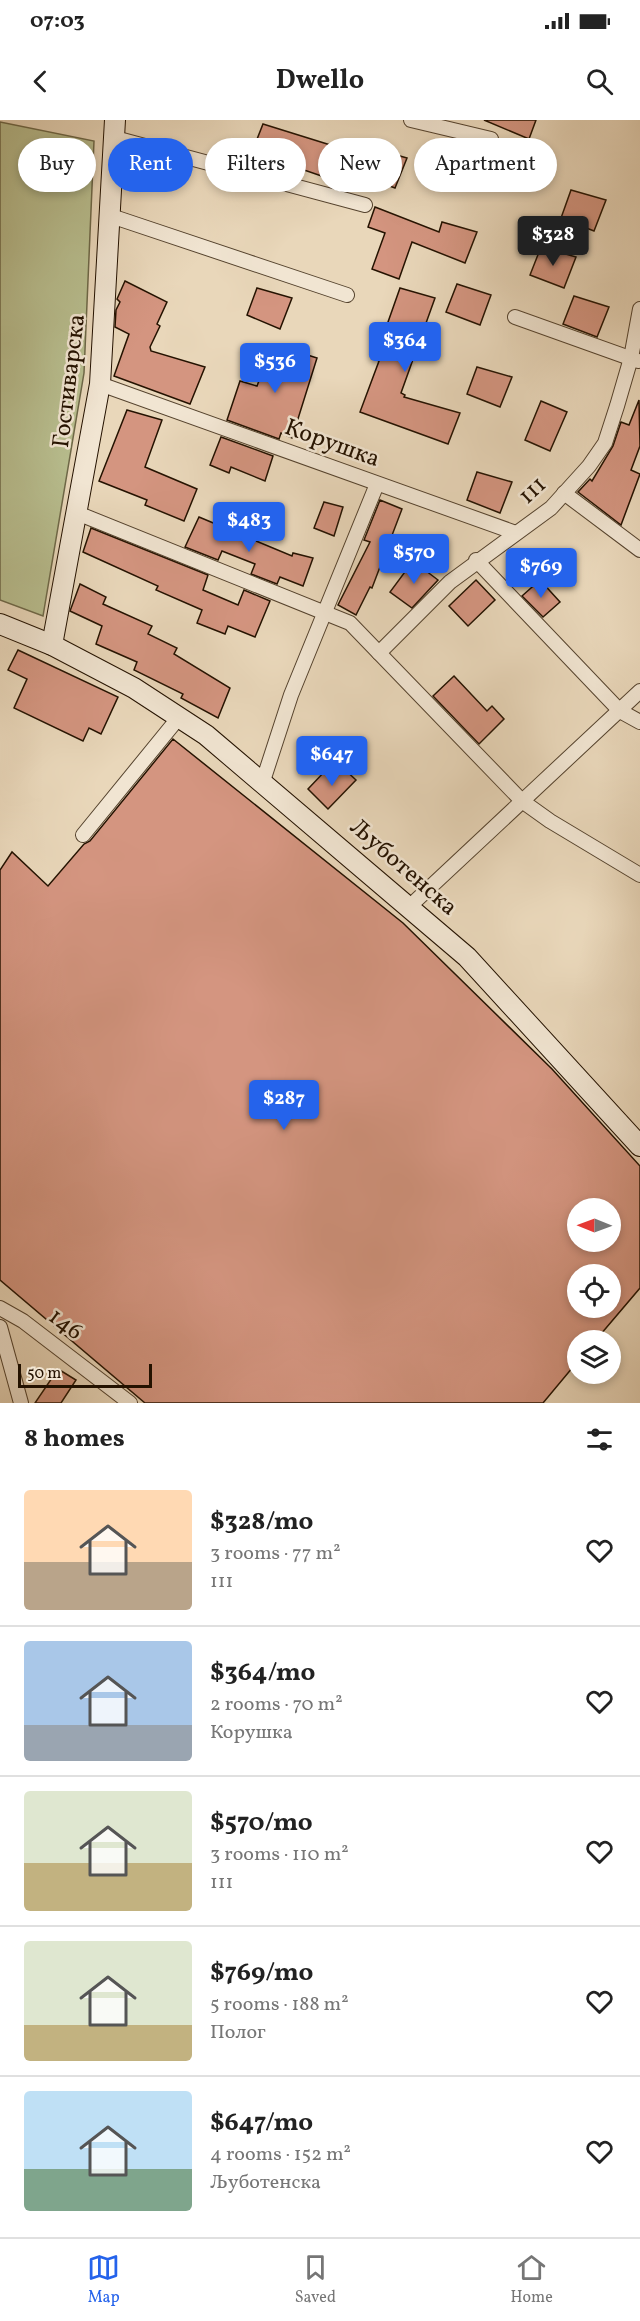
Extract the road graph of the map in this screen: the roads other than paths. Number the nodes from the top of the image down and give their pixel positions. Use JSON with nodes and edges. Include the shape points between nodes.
{"nodes":[{"id":1,"x":411,"y":120,"type":"edge"},
{"id":2,"x":115,"y":129,"type":"edge"},
{"id":3,"x":483,"y":138,"type":"edge"},
{"id":4,"x":365,"y":205,"type":"dead end"},
{"id":5,"x":111,"y":216,"type":"junction"},
{"id":6,"x":348,"y":295,"type":"dead end"},
{"id":7,"x":640,"y":309,"type":"edge"},
{"id":8,"x":515,"y":317,"type":"dead end"},
{"id":9,"x":636,"y":360,"type":"edge"},
{"id":10,"x":100,"y":384,"type":"junction"},
{"id":11,"x":377,"y":484,"type":"junction"},
{"id":12,"x":564,"y":493,"type":"junction"},
{"id":13,"x":77,"y":513,"type":"junction"},
{"id":14,"x":516,"y":533,"type":"junction"},
{"id":15,"x":640,"y":550,"type":"edge"},
{"id":16,"x":477,"y":560,"type":"junction"},
{"id":17,"x":324,"y":612,"type":"junction"},
{"id":18,"x":0,"y":624,"type":"edge"},
{"id":19,"x":52,"y":645,"type":"junction"},
{"id":20,"x":379,"y":653,"type":"junction"},
{"id":21,"x":640,"y":691,"type":"edge"},
{"id":22,"x":620,"y":711,"type":"junction"},
{"id":23,"x":180,"y":716,"type":"junction"},
{"id":24,"x":640,"y":722,"type":"edge"},
{"id":25,"x":263,"y":781,"type":"junction"},
{"id":26,"x":522,"y":801,"type":"junction"},
{"id":27,"x":83,"y":835,"type":"dead end"},
{"id":28,"x":640,"y":875,"type":"edge"},
{"id":29,"x":409,"y":907,"type":"junction"},
{"id":30,"x":640,"y":1146,"type":"edge"},
{"id":31,"x":0,"y":1308,"type":"edge"},
{"id":32,"x":0,"y":1327,"type":"edge"},
{"id":33,"x":21,"y":1403,"type":"edge"},
{"id":34,"x":130,"y":1403,"type":"edge"}],
"edges":[{"from":1,"to":3,"type":"street"},
{"from":2,"to":4,"type":"street"},
{"from":2,"to":5,"type":"main road","name":"Гостиварска"},
{"from":5,"to":6,"type":"street"},
{"from":5,"to":10,"type":"main road","name":"Гостиварска"},
{"from":7,"to":9,"type":"street","name":"111"},
{"from":8,"to":9,"type":"street"},
{"from":9,"to":12,"type":"street","name":"111","via":[[605,443]]},
{"from":10,"to":11,"type":"street","name":"Корушка"},
{"from":10,"to":13,"type":"main road","name":"Гостиварска"},
{"from":11,"to":14,"type":"street","name":"Корушка"},
{"from":11,"to":17,"type":"street"},
{"from":12,"to":14,"type":"street","name":"111","via":[[532,524]]},
{"from":12,"to":15,"type":"street"},
{"from":13,"to":17,"type":"street"},
{"from":13,"to":19,"type":"main road","name":"Гостиварска"},
{"from":14,"to":16,"type":"street","name":"111"},
{"from":16,"to":20,"type":"street","name":"111"},
{"from":16,"to":22,"type":"street"},
{"from":17,"to":20,"type":"street","via":[[350,623]]},
{"from":17,"to":25,"type":"street"},
{"from":18,"to":19,"type":"main road","name":"Љуботенска"},
{"from":19,"to":23,"type":"main road","name":"Љуботенска"},
{"from":20,"to":26,"type":"street"},
{"from":21,"to":22,"type":"street"},
{"from":22,"to":24,"type":"street"},
{"from":22,"to":26,"type":"street"},
{"from":23,"to":25,"type":"main road","name":"Љуботенска"},
{"from":23,"to":27,"type":"street"},
{"from":25,"to":29,"type":"main road","name":"Љуботенска"},
{"from":26,"to":28,"type":"street"},
{"from":26,"to":29,"type":"street"},
{"from":29,"to":30,"type":"main road","name":"Љуботенска","via":[[467,957]]},
{"from":31,"to":34,"type":"street","name":"146","via":[[23,1321]]},
{"from":32,"to":33,"type":"street"}]}
